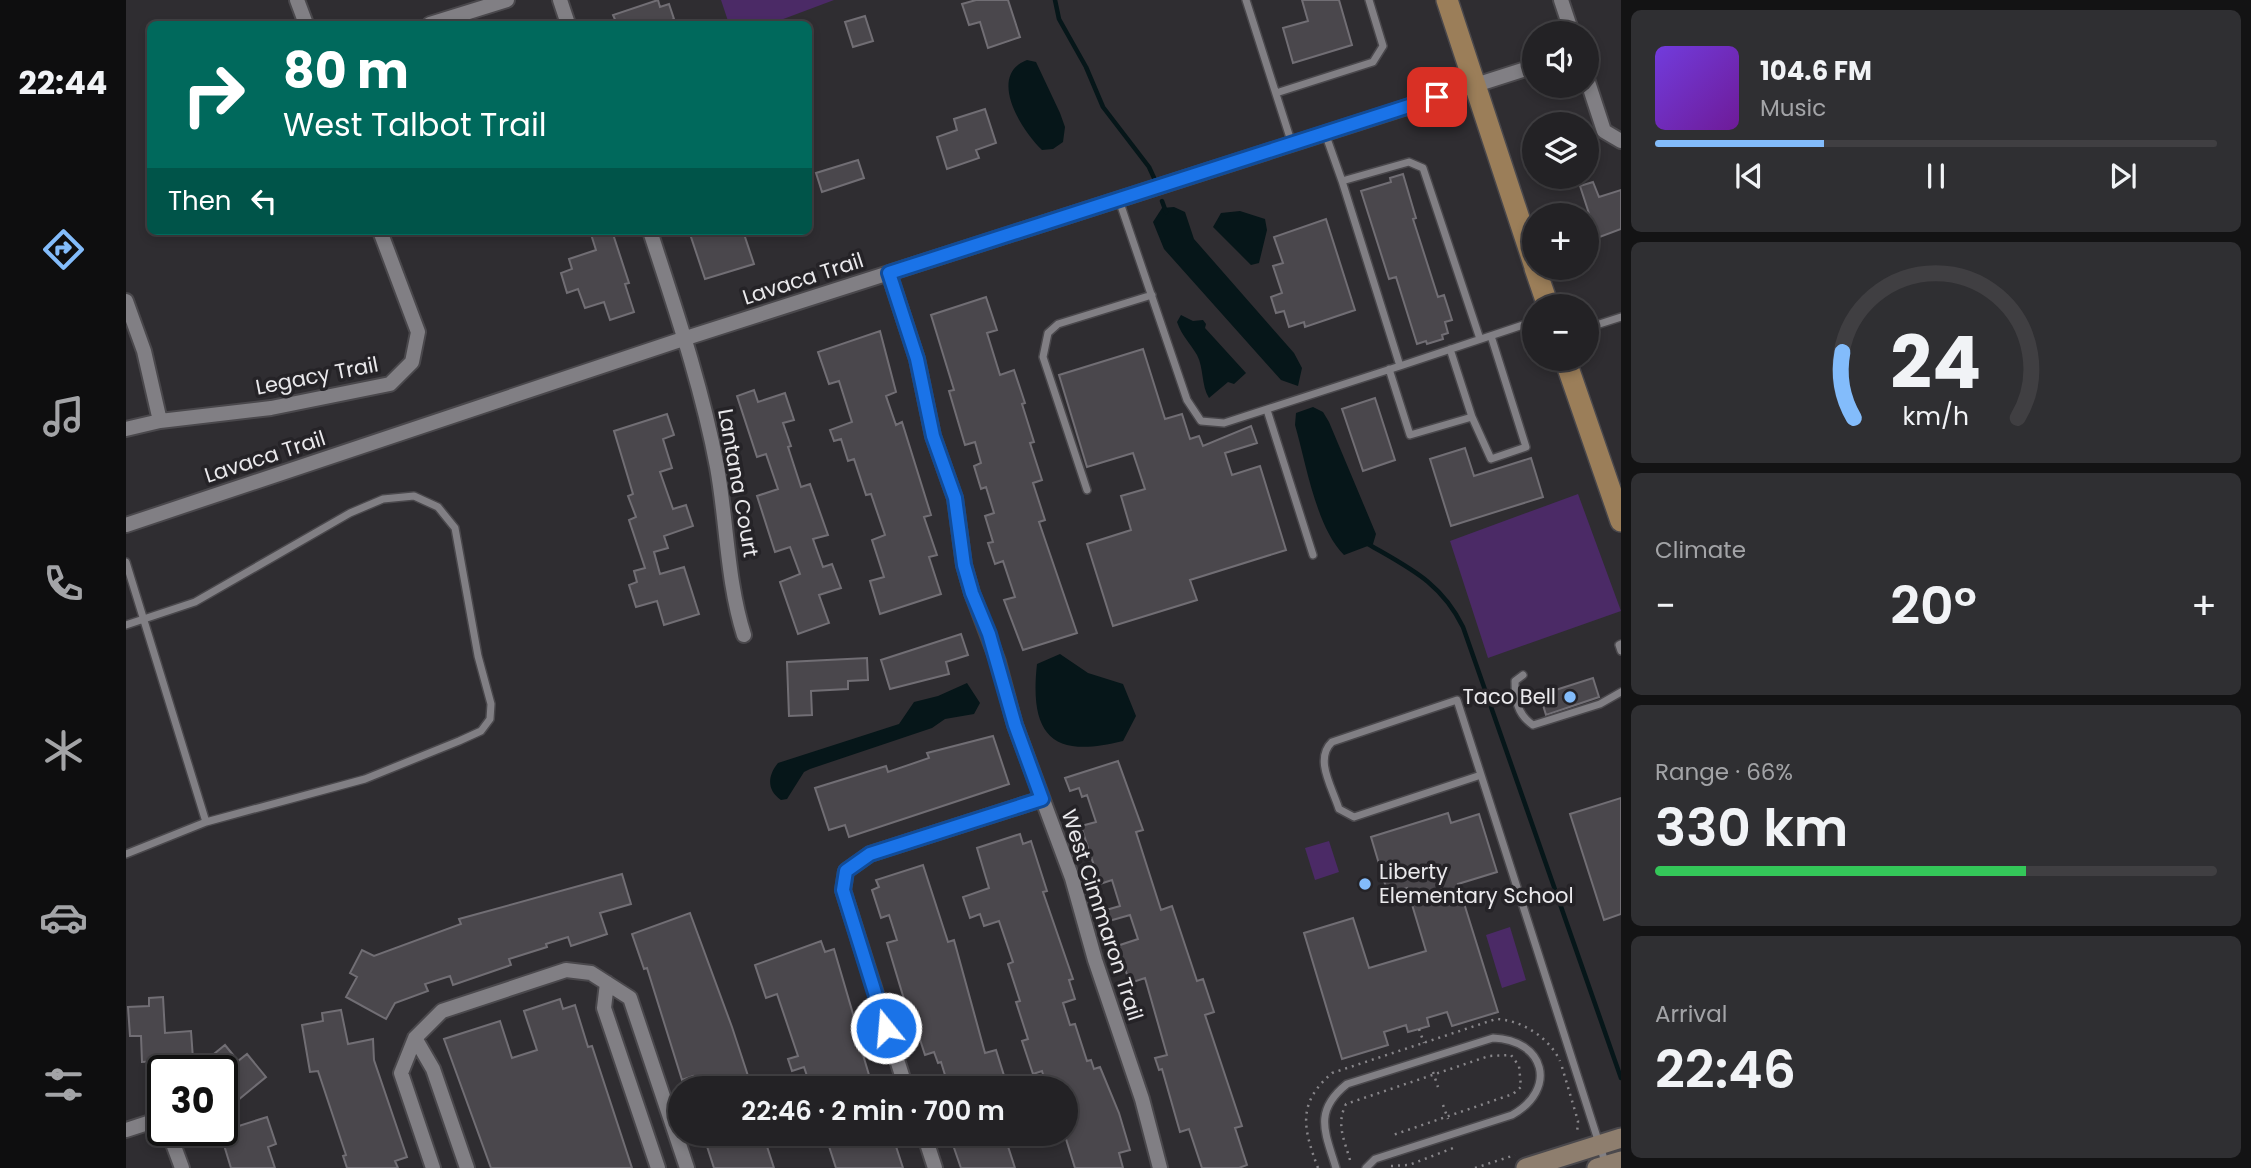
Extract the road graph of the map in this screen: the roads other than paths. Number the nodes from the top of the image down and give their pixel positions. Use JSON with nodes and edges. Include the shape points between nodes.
{"nodes":[{"id":1,"x":298,"y":0,"type":"edge"},
{"id":2,"x":507,"y":0,"type":"edge"},
{"id":3,"x":560,"y":0,"type":"edge"},
{"id":4,"x":1246,"y":0,"type":"edge"},
{"id":5,"x":1369,"y":0,"type":"edge"},
{"id":6,"x":1447,"y":0,"type":"edge"},
{"id":7,"x":1561,"y":0,"type":"edge"},
{"id":8,"x":305,"y":21,"type":"edge"},
{"id":9,"x":440,"y":21,"type":"edge"},
{"id":10,"x":567,"y":21,"type":"edge"},
{"id":11,"x":1568,"y":21,"type":"edge"},
{"id":12,"x":1522,"y":70,"type":"edge"},
{"id":13,"x":1475,"y":85,"type":"junction"},
{"id":14,"x":1276,"y":93,"type":"junction"},
{"id":15,"x":1593,"y":98,"type":"edge"},
{"id":16,"x":1325,"y":133,"type":"junction"},
{"id":17,"x":1620,"y":141,"type":"edge"},
{"id":18,"x":1292,"y":144,"type":"junction"},
{"id":19,"x":1342,"y":181,"type":"junction"},
{"id":20,"x":1119,"y":200,"type":"junction"},
{"id":21,"x":1522,"y":228,"type":"edge"},
{"id":22,"x":382,"y":235,"type":"edge"},
{"id":23,"x":651,"y":235,"type":"edge"},
{"id":24,"x":889,"y":273,"type":"junction"},
{"id":25,"x":1152,"y":295,"type":"junction"},
{"id":26,"x":126,"y":302,"type":"edge"},
{"id":27,"x":1621,"y":317,"type":"edge"},
{"id":28,"x":1599,"y":324,"type":"edge"},
{"id":29,"x":1522,"y":325,"type":"edge"},
{"id":30,"x":1491,"y":336,"type":"junction"},
{"id":31,"x":684,"y":339,"type":"junction"},
{"id":32,"x":1480,"y":339,"type":"junction"},
{"id":33,"x":1450,"y":349,"type":"junction"},
{"id":34,"x":1400,"y":366,"type":"junction"},
{"id":35,"x":1389,"y":369,"type":"junction"},
{"id":36,"x":1569,"y":371,"type":"edge"},
{"id":37,"x":1267,"y":410,"type":"junction"},
{"id":38,"x":1472,"y":417,"type":"junction"},
{"id":39,"x":160,"y":421,"type":"junction"},
{"id":40,"x":126,"y":429,"type":"edge"},
{"id":41,"x":1087,"y":490,"type":"dead end"},
{"id":42,"x":1621,"y":521,"type":"edge"},
{"id":43,"x":126,"y":525,"type":"edge"},
{"id":44,"x":1313,"y":555,"type":"dead end"},
{"id":45,"x":126,"y":562,"type":"edge"},
{"id":46,"x":145,"y":618,"type":"junction"},
{"id":47,"x":126,"y":625,"type":"edge"},
{"id":48,"x":744,"y":635,"type":"dead end"},
{"id":49,"x":1621,"y":644,"type":"edge"},
{"id":50,"x":1621,"y":651,"type":"edge"},
{"id":51,"x":1523,"y":675,"type":"dead end"},
{"id":52,"x":1621,"y":692,"type":"edge"},
{"id":53,"x":1481,"y":775,"type":"junction"},
{"id":54,"x":1042,"y":799,"type":"junction"},
{"id":55,"x":206,"y":822,"type":"junction"},
{"id":56,"x":126,"y":854,"type":"edge"},
{"id":57,"x":607,"y":983,"type":"junction"},
{"id":58,"x":415,"y":1038,"type":"junction"},
{"id":59,"x":902,"y":1076,"type":"edge"},
{"id":60,"x":147,"y":1123,"type":"edge"},
{"id":61,"x":126,"y":1130,"type":"edge"},
{"id":62,"x":1621,"y":1138,"type":"edge"},
{"id":63,"x":1599,"y":1145,"type":"junction"},
{"id":64,"x":174,"y":1146,"type":"edge"},
{"id":65,"x":927,"y":1146,"type":"edge"},
{"id":66,"x":1608,"y":1165,"type":"edge"},
{"id":67,"x":182,"y":1168,"type":"edge"},
{"id":68,"x":433,"y":1168,"type":"edge"},
{"id":69,"x":467,"y":1168,"type":"edge"},
{"id":70,"x":658,"y":1168,"type":"edge"},
{"id":71,"x":687,"y":1168,"type":"edge"},
{"id":72,"x":935,"y":1168,"type":"edge"},
{"id":73,"x":1160,"y":1168,"type":"edge"},
{"id":74,"x":1336,"y":1168,"type":"edge"},
{"id":75,"x":1366,"y":1168,"type":"edge"},
{"id":76,"x":1526,"y":1168,"type":"edge"}],
"edges":[{"from":1,"to":8,"type":"street"},
{"from":2,"to":9,"type":"street"},
{"from":3,"to":10,"type":"street"},
{"from":4,"to":14,"type":"lane"},
{"from":5,"to":14,"type":"lane","via":[[1382,46],[1373,62]]},
{"from":6,"to":13,"type":"main road"},
{"from":7,"to":11,"type":"street"},
{"from":12,"to":13,"type":"street","name":"Lavaca Trail"},
{"from":13,"to":16,"type":"street","name":"Lavaca Trail"},
{"from":13,"to":21,"type":"main road"},
{"from":14,"to":18,"type":"lane"},
{"from":15,"to":17,"type":"street","via":[[1604,131]]},
{"from":16,"to":18,"type":"street","name":"Lavaca Trail"},
{"from":16,"to":19,"type":"lane"},
{"from":18,"to":20,"type":"street","name":"Lavaca Trail"},
{"from":19,"to":32,"type":"lane","via":[[1409,162],[1423,168]]},
{"from":19,"to":34,"type":"lane"},
{"from":20,"to":24,"type":"street","name":"Lavaca Trail"},
{"from":20,"to":25,"type":"lane"},
{"from":22,"to":39,"type":"street","name":"Legacy Trail","via":[[418,332],[412,362],[390,384],[271,408]]},
{"from":23,"to":31,"type":"street","name":"Lantana Court"},
{"from":24,"to":31,"type":"street","name":"Lavaca Trail"},
{"from":24,"to":54,"type":"street","name":"West Cimmaron Trail","via":[[917,359],[933,436],[955,498],[972,593]]},
{"from":25,"to":37,"type":"lane","via":[[1187,400],[1201,421],[1224,423]]},
{"from":25,"to":41,"type":"lane","via":[[1058,324],[1048,334],[1043,357]]},
{"from":26,"to":39,"type":"street","via":[[144,351]]},
{"from":27,"to":28,"type":"lane"},
{"from":29,"to":30,"type":"lane"},
{"from":30,"to":32,"type":"lane"},
{"from":30,"to":38,"type":"lane","via":[[1526,447],[1491,458]]},
{"from":31,"to":43,"type":"street","name":"Lavaca Trail"},
{"from":31,"to":48,"type":"street","name":"Lantana Court","via":[[712,444],[736,610]]},
{"from":32,"to":33,"type":"lane"},
{"from":33,"to":34,"type":"lane"},
{"from":33,"to":38,"type":"lane"},
{"from":34,"to":35,"type":"lane"},
{"from":35,"to":37,"type":"lane"},
{"from":35,"to":38,"type":"lane","via":[[1410,435]]},
{"from":36,"to":42,"type":"main road"},
{"from":37,"to":44,"type":"lane"},
{"from":39,"to":40,"type":"street","name":"Legacy Trail"},
{"from":45,"to":46,"type":"lane"},
{"from":46,"to":47,"type":"lane"},
{"from":46,"to":55,"type":"lane"},
{"from":46,"to":55,"type":"lane","via":[[195,601],[383,499],[414,496],[438,507],[455,528],[491,704],[490,719],[481,731],[365,779]]},
{"from":49,"to":50,"type":"lane"},
{"from":51,"to":52,"type":"lane","via":[[1515,681],[1514,699],[1522,718],[1534,725],[1600,704]]},
{"from":53,"to":53,"type":"lane","via":[[1457,700],[1332,741],[1322,759],[1339,808],[1354,817]]},
{"from":53,"to":63,"type":"lane"},
{"from":54,"to":59,"type":"street","via":[[870,854],[846,871],[843,890]]},
{"from":54,"to":73,"type":"street","name":"West Cimmaron Trail","via":[[1072,878]]},
{"from":55,"to":56,"type":"lane"},
{"from":57,"to":58,"type":"street","via":[[592,973],[566,970],[529,980],[442,1011]]},
{"from":57,"to":70,"type":"street","via":[[604,1008]]},
{"from":57,"to":71,"type":"street","via":[[630,998]]},
{"from":58,"to":68,"type":"street","via":[[401,1073]]},
{"from":58,"to":69,"type":"street","via":[[433,1069]]},
{"from":60,"to":61,"type":"street"},
{"from":62,"to":63,"type":"main road"},
{"from":63,"to":66,"type":"lane"},
{"from":63,"to":76,"type":"main road"},
{"from":64,"to":67,"type":"street"},
{"from":65,"to":72,"type":"street"},
{"from":74,"to":75,"type":"lane","via":[[1324,1118],[1332,1095],[1347,1084],[1493,1038],[1523,1044],[1532,1053],[1541,1082],[1525,1107],[1375,1159]]}]}
